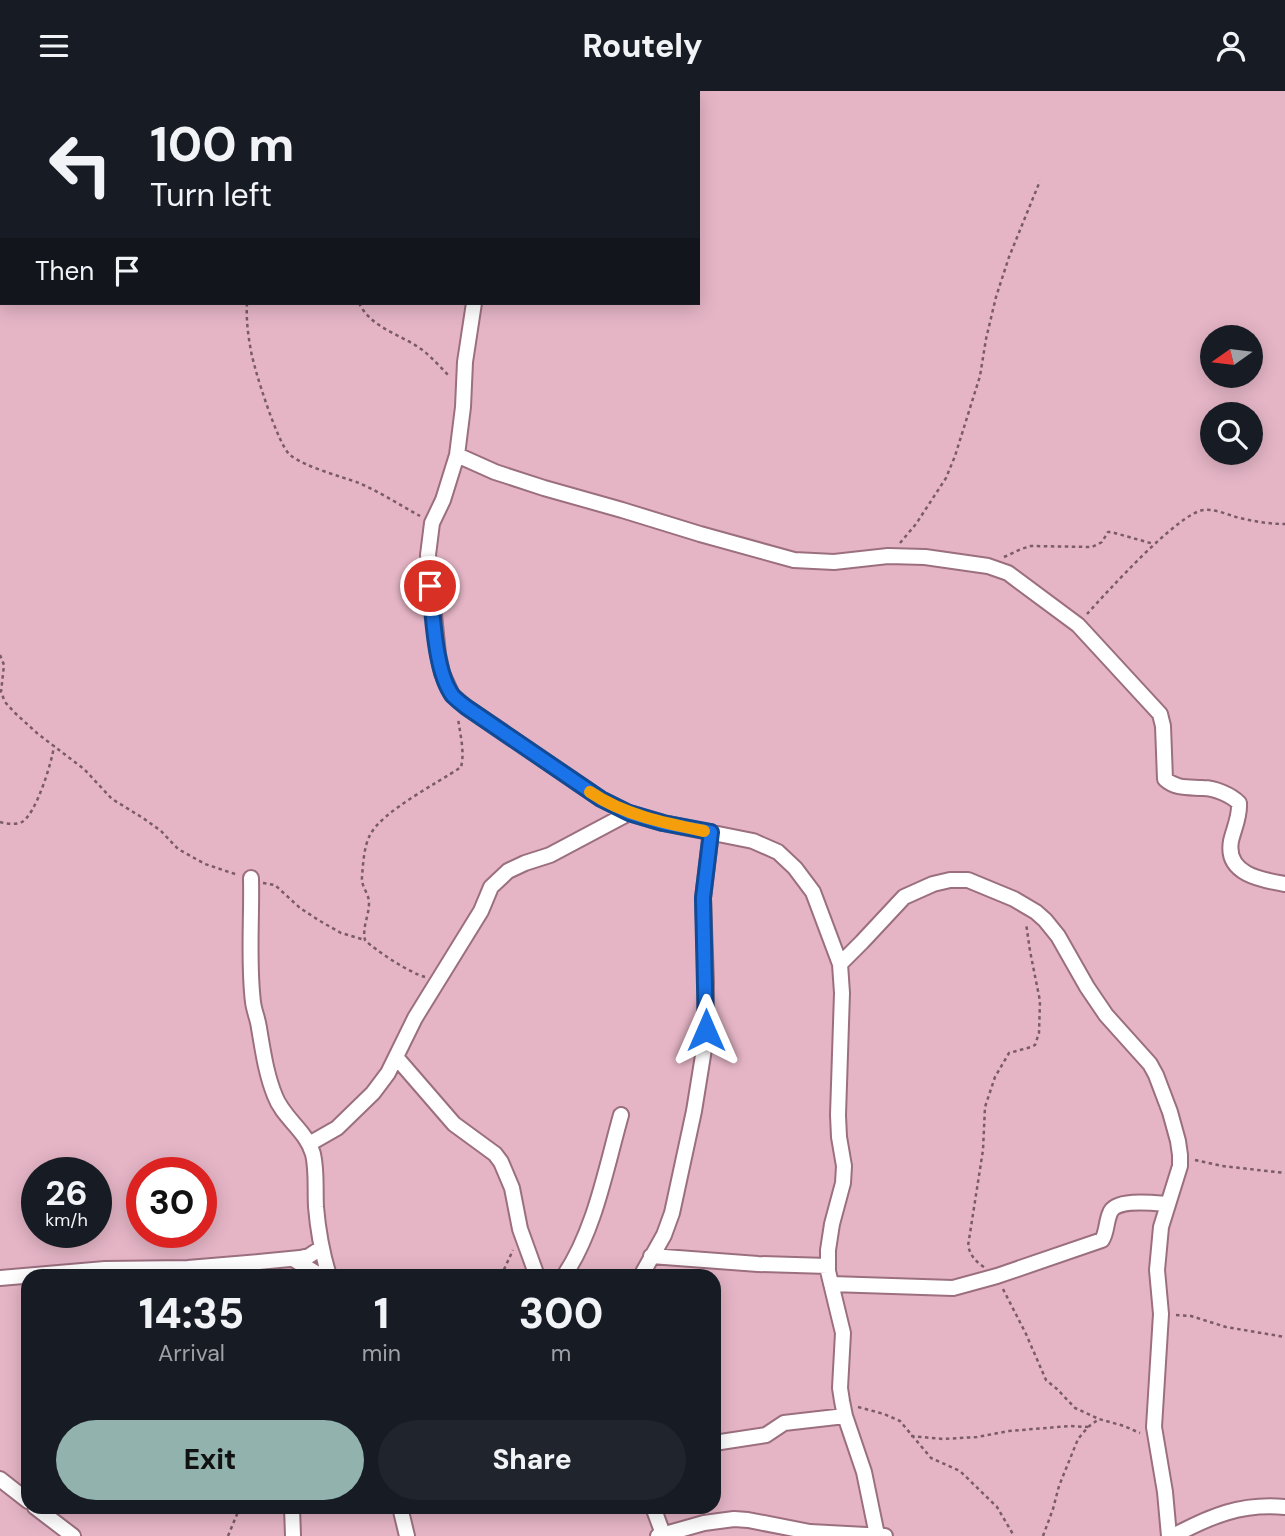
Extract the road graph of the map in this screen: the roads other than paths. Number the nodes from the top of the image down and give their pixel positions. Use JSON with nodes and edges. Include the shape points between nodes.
{"nodes":[{"id":1,"x":474,"y":305,"type":"edge"},
{"id":2,"x":457,"y":455,"type":"junction"},
{"id":3,"x":629,"y":813,"type":"junction"},
{"id":4,"x":711,"y":832,"type":"junction"},
{"id":5,"x":251,"y":878,"type":"road end"},
{"id":6,"x":1285,"y":884,"type":"edge"},
{"id":7,"x":840,"y":964,"type":"junction"},
{"id":8,"x":396,"y":1057,"type":"junction"},
{"id":9,"x":621,"y":1115,"type":"dead end"},
{"id":10,"x":309,"y":1144,"type":"junction"},
{"id":11,"x":1168,"y":1204,"type":"junction"},
{"id":12,"x":321,"y":1248,"type":"junction"},
{"id":13,"x":650,"y":1256,"type":"junction"},
{"id":14,"x":293,"y":1259,"type":"junction"},
{"id":15,"x":828,"y":1266,"type":"junction"},
{"id":16,"x":278,"y":1268,"type":"edge"},
{"id":17,"x":104,"y":1269,"type":"edge"},
{"id":18,"x":309,"y":1269,"type":"edge"},
{"id":19,"x":326,"y":1269,"type":"edge"},
{"id":20,"x":534,"y":1269,"type":"edge"},
{"id":21,"x":568,"y":1269,"type":"edge"},
{"id":22,"x":644,"y":1269,"type":"edge"},
{"id":23,"x":21,"y":1275,"type":"edge"},
{"id":24,"x":0,"y":1277,"type":"edge"},
{"id":25,"x":831,"y":1284,"type":"junction"},
{"id":26,"x":845,"y":1416,"type":"junction"},
{"id":27,"x":721,"y":1442,"type":"edge"},
{"id":28,"x":0,"y":1479,"type":"edge"},
{"id":29,"x":21,"y":1496,"type":"edge"},
{"id":30,"x":1285,"y":1507,"type":"edge"},
{"id":31,"x":44,"y":1514,"type":"edge"},
{"id":32,"x":292,"y":1514,"type":"edge"},
{"id":33,"x":402,"y":1514,"type":"edge"},
{"id":34,"x":655,"y":1514,"type":"edge"},
{"id":35,"x":661,"y":1535,"type":"edge"},
{"id":36,"x":877,"y":1535,"type":"edge"},
{"id":37,"x":73,"y":1536,"type":"edge"},
{"id":38,"x":293,"y":1536,"type":"edge"},
{"id":39,"x":407,"y":1536,"type":"edge"},
{"id":40,"x":886,"y":1536,"type":"edge"},
{"id":41,"x":1171,"y":1536,"type":"edge"}],
"edges":[{"from":1,"to":2,"type":"street"},
{"from":2,"to":3,"type":"street","via":[[432,523],[428,555],[438,654],[452,695],[601,799]]},
{"from":2,"to":6,"type":"street","via":[[544,488],[794,560],[925,557],[1008,573],[1078,625],[1160,714],[1165,779],[1189,789],[1207,787],[1239,803],[1231,845],[1239,868],[1251,877]]},
{"from":3,"to":4,"type":"street"},
{"from":3,"to":8,"type":"street","via":[[550,855],[508,871],[491,887]]},
{"from":4,"to":7,"type":"street","via":[[778,852],[795,869],[813,892]]},
{"from":4,"to":13,"type":"street","via":[[703,898],[705,1043],[672,1213]]},
{"from":5,"to":10,"type":"street","via":[[253,1004],[262,1053],[276,1100]]},
{"from":7,"to":11,"type":"street","via":[[904,897],[933,884],[968,880],[1036,912],[1052,929],[1106,1015],[1156,1075],[1171,1112],[1180,1155]]},
{"from":7,"to":15,"type":"street","via":[[838,1115],[844,1166]]},
{"from":8,"to":10,"type":"street","via":[[373,1093],[338,1128]]},
{"from":8,"to":20,"type":"street","via":[[454,1124],[501,1161]]},
{"from":9,"to":21,"type":"street","via":[[592,1216]]},
{"from":10,"to":12,"type":"street"},
{"from":11,"to":25,"type":"street","via":[[1117,1205],[1102,1240],[953,1288]]},
{"from":11,"to":41,"type":"street","via":[[1158,1256],[1161,1314],[1154,1427]]},
{"from":12,"to":14,"type":"street"},
{"from":12,"to":19,"type":"street"},
{"from":13,"to":15,"type":"street"},
{"from":13,"to":22,"type":"street"},
{"from":14,"to":16,"type":"street"},
{"from":14,"to":18,"type":"street"},
{"from":15,"to":25,"type":"street"},
{"from":16,"to":17,"type":"street"},
{"from":23,"to":24,"type":"street"},
{"from":25,"to":26,"type":"street","via":[[843,1333],[840,1388]]},
{"from":26,"to":27,"type":"street","via":[[784,1423],[769,1434]]},
{"from":26,"to":36,"type":"street","via":[[864,1472]]},
{"from":28,"to":29,"type":"street"},
{"from":30,"to":41,"type":"street","via":[[1224,1513]]},
{"from":31,"to":37,"type":"street"},
{"from":32,"to":38,"type":"street"},
{"from":33,"to":39,"type":"street"},
{"from":34,"to":35,"type":"street"},
{"from":35,"to":36,"type":"street","via":[[734,1519],[810,1532]]},
{"from":36,"to":40,"type":"street"}]}
